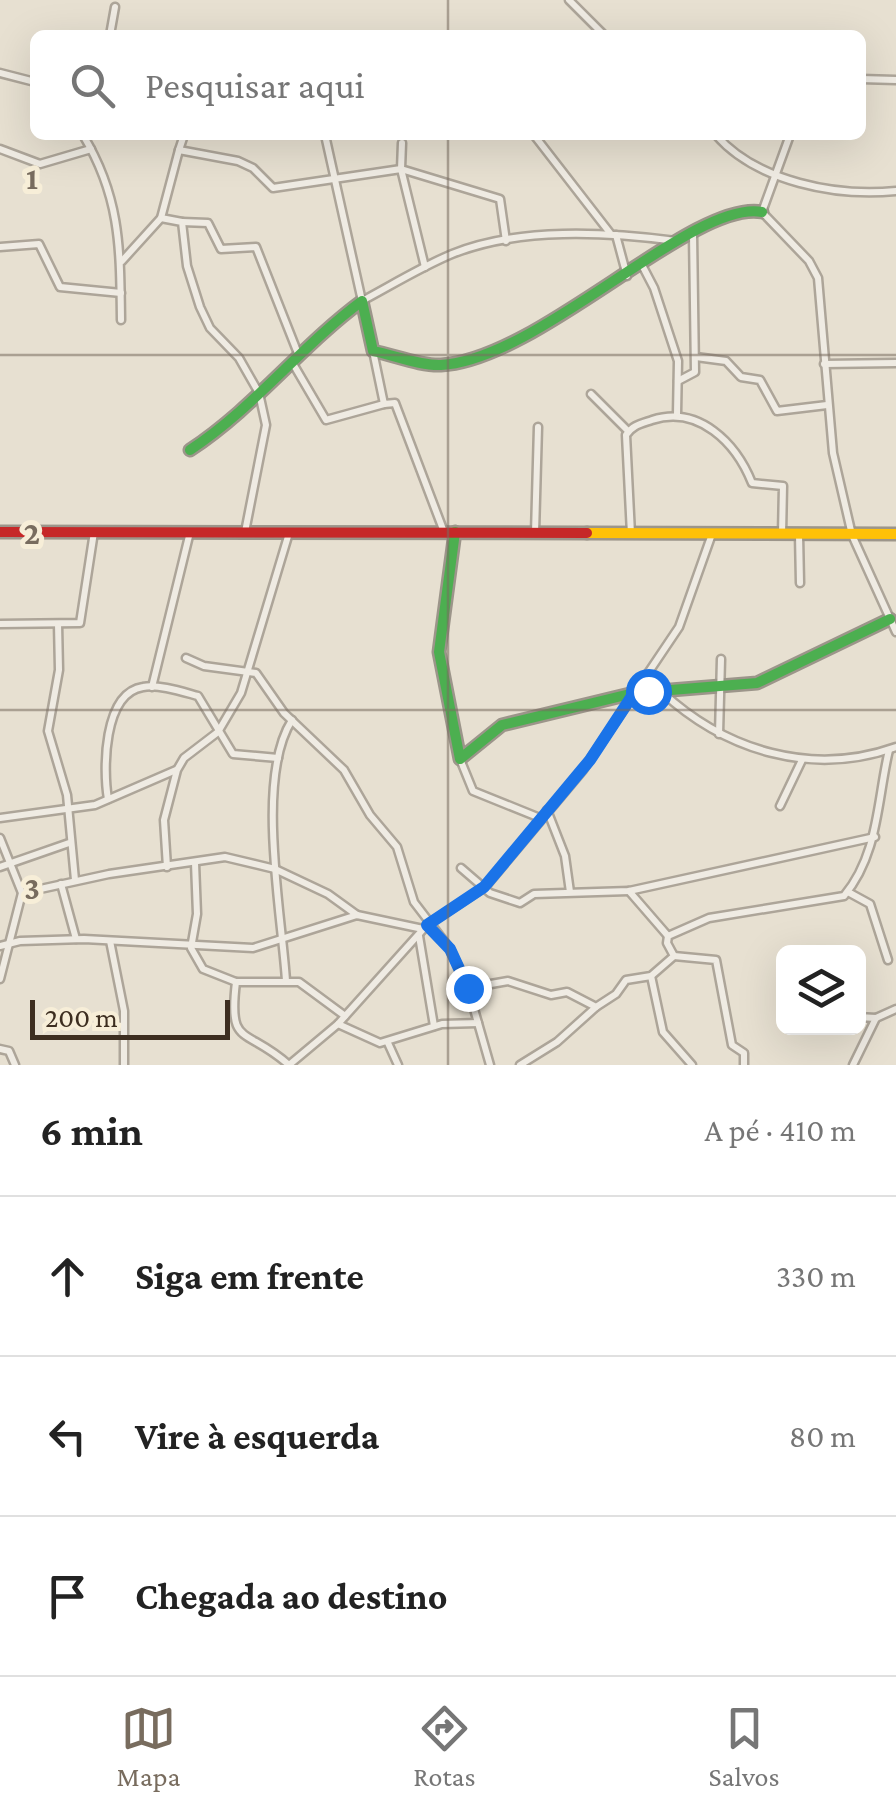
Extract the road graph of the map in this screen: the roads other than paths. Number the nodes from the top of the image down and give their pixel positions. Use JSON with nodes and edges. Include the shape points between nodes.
{"nodes":[{"id":1,"x":569,"y":0,"type":"edge"},
{"id":2,"x":115,"y":7,"type":"dead end"},
{"id":3,"x":111,"y":30,"type":"edge"},
{"id":4,"x":599,"y":30,"type":"edge"},
{"id":5,"x":0,"y":73,"type":"edge"},
{"id":6,"x":866,"y":79,"type":"edge"},
{"id":7,"x":896,"y":80,"type":"edge"},
{"id":8,"x":30,"y":81,"type":"edge"},
{"id":9,"x":86,"y":140,"type":"edge"},
{"id":10,"x":182,"y":140,"type":"edge"},
{"id":11,"x":326,"y":140,"type":"edge"},
{"id":12,"x":538,"y":140,"type":"edge"},
{"id":13,"x":721,"y":140,"type":"edge"},
{"id":14,"x":788,"y":140,"type":"edge"},
{"id":15,"x":402,"y":143,"type":"dead end"},
{"id":16,"x":0,"y":149,"type":"edge"},
{"id":17,"x":91,"y":149,"type":"junction"},
{"id":18,"x":179,"y":150,"type":"junction"},
{"id":19,"x":400,"y":169,"type":"junction"},
{"id":20,"x":776,"y":174,"type":"junction"},
{"id":21,"x":336,"y":178,"type":"junction"},
{"id":22,"x":896,"y":191,"type":"edge"},
{"id":23,"x":762,"y":212,"type":"junction"},
{"id":24,"x":160,"y":218,"type":"junction"},
{"id":25,"x":182,"y":222,"type":"junction"},
{"id":26,"x":692,"y":230,"type":"junction"},
{"id":27,"x":613,"y":235,"type":"junction"},
{"id":28,"x":506,"y":241,"type":"junction"},
{"id":29,"x":676,"y":242,"type":"junction"},
{"id":30,"x":0,"y":247,"type":"edge"},
{"id":31,"x":122,"y":262,"type":"junction"},
{"id":32,"x":642,"y":265,"type":"junction"},
{"id":33,"x":426,"y":266,"type":"junction"},
{"id":34,"x":627,"y":276,"type":"junction"},
{"id":35,"x":120,"y":292,"type":"junction"},
{"id":36,"x":362,"y":300,"type":"junction"},
{"id":37,"x":121,"y":320,"type":"dead end"},
{"id":38,"x":373,"y":352,"type":"junction"},
{"id":39,"x":293,"y":355,"type":"junction"},
{"id":40,"x":696,"y":356,"type":"junction"},
{"id":41,"x":896,"y":363,"type":"edge"},
{"id":42,"x":824,"y":364,"type":"junction"},
{"id":43,"x":678,"y":381,"type":"junction"},
{"id":44,"x":259,"y":393,"type":"junction"},
{"id":45,"x":591,"y":394,"type":"dead end"},
{"id":46,"x":384,"y":404,"type":"junction"},
{"id":47,"x":827,"y":405,"type":"junction"},
{"id":48,"x":677,"y":414,"type":"junction"},
{"id":49,"x":538,"y":428,"type":"dead end"},
{"id":50,"x":628,"y":431,"type":"junction"},
{"id":51,"x":190,"y":450,"type":"dead end"},
{"id":52,"x":0,"y":532,"type":"edge"},
{"id":53,"x":94,"y":532,"type":"junction"},
{"id":54,"x":190,"y":532,"type":"junction"},
{"id":55,"x":245,"y":532,"type":"junction"},
{"id":56,"x":450,"y":532,"type":"junction"},
{"id":57,"x":289,"y":533,"type":"junction"},
{"id":58,"x":535,"y":533,"type":"junction"},
{"id":59,"x":632,"y":534,"type":"junction"},
{"id":60,"x":712,"y":534,"type":"junction"},
{"id":61,"x":782,"y":534,"type":"junction"},
{"id":62,"x":800,"y":534,"type":"junction"},
{"id":63,"x":852,"y":534,"type":"junction"},
{"id":64,"x":896,"y":534,"type":"edge"},
{"id":65,"x":800,"y":583,"type":"dead end"},
{"id":66,"x":890,"y":619,"type":"junction"},
{"id":67,"x":0,"y":624,"type":"edge"},
{"id":68,"x":58,"y":624,"type":"junction"},
{"id":69,"x":896,"y":632,"type":"edge"},
{"id":70,"x":186,"y":658,"type":"dead end"},
{"id":71,"x":721,"y":659,"type":"dead end"},
{"id":72,"x":251,"y":670,"type":"junction"},
{"id":73,"x":152,"y":687,"type":"junction"},
{"id":74,"x":723,"y":688,"type":"junction"},
{"id":75,"x":661,"y":692,"type":"junction"},
{"id":76,"x":634,"y":693,"type":"junction"},
{"id":77,"x":292,"y":720,"type":"junction"},
{"id":78,"x":218,"y":732,"type":"junction"},
{"id":79,"x":719,"y":734,"type":"junction"},
{"id":80,"x":893,"y":748,"type":"edge"},
{"id":81,"x":278,"y":758,"type":"junction"},
{"id":82,"x":460,"y":760,"type":"junction"},
{"id":83,"x":802,"y":760,"type":"junction"},
{"id":84,"x":177,"y":770,"type":"junction"},
{"id":85,"x":108,"y":799,"type":"junction"},
{"id":86,"x":780,"y":806,"type":"dead end"},
{"id":87,"x":70,"y":810,"type":"junction"},
{"id":88,"x":547,"y":810,"type":"junction"},
{"id":89,"x":0,"y":818,"type":"edge"},
{"id":90,"x":540,"y":818,"type":"junction"},
{"id":91,"x":875,"y":837,"type":"junction"},
{"id":92,"x":0,"y":838,"type":"edge"},
{"id":93,"x":69,"y":844,"type":"junction"},
{"id":94,"x":10,"y":863,"type":"junction"},
{"id":95,"x":196,"y":863,"type":"junction"},
{"id":96,"x":0,"y":866,"type":"edge"},
{"id":97,"x":167,"y":867,"type":"junction"},
{"id":98,"x":462,"y":868,"type":"dead end"},
{"id":99,"x":275,"y":869,"type":"junction"},
{"id":100,"x":75,"y":880,"type":"junction"},
{"id":101,"x":61,"y":884,"type":"junction"},
{"id":102,"x":484,"y":887,"type":"junction"},
{"id":103,"x":629,"y":891,"type":"junction"},
{"id":104,"x":570,"y":892,"type":"junction"},
{"id":105,"x":848,"y":892,"type":"junction"},
{"id":106,"x":22,"y":894,"type":"junction"},
{"id":107,"x":357,"y":915,"type":"junction"},
{"id":108,"x":423,"y":929,"type":"junction"},
{"id":109,"x":668,"y":936,"type":"junction"},
{"id":110,"x":76,"y":939,"type":"junction"},
{"id":111,"x":284,"y":940,"type":"junction"},
{"id":112,"x":110,"y":941,"type":"junction"},
{"id":113,"x":10,"y":945,"type":"junction"},
{"id":114,"x":0,"y":946,"type":"edge"},
{"id":115,"x":191,"y":948,"type":"junction"},
{"id":116,"x":674,"y":956,"type":"junction"},
{"id":117,"x":888,"y":960,"type":"dead end"},
{"id":118,"x":651,"y":976,"type":"junction"},
{"id":119,"x":0,"y":979,"type":"edge"},
{"id":120,"x":286,"y":981,"type":"junction"},
{"id":121,"x":236,"y":982,"type":"junction"},
{"id":122,"x":468,"y":988,"type":"junction"},
{"id":123,"x":596,"y":1007,"type":"junction"},
{"id":124,"x":896,"y":1009,"type":"edge"},
{"id":125,"x":346,"y":1016,"type":"junction"},
{"id":126,"x":866,"y":1017,"type":"edge"},
{"id":127,"x":876,"y":1018,"type":"junction"},
{"id":128,"x":478,"y":1023,"type":"junction"},
{"id":129,"x":338,"y":1024,"type":"junction"},
{"id":130,"x":434,"y":1026,"type":"junction"},
{"id":131,"x":388,"y":1042,"type":"junction"},
{"id":132,"x":0,"y":1048,"type":"edge"},
{"id":133,"x":15,"y":1065,"type":"edge"},
{"id":134,"x":124,"y":1065,"type":"edge"},
{"id":135,"x":289,"y":1065,"type":"edge"},
{"id":136,"x":398,"y":1065,"type":"edge"},
{"id":137,"x":490,"y":1065,"type":"edge"},
{"id":138,"x":520,"y":1065,"type":"edge"},
{"id":139,"x":692,"y":1065,"type":"edge"},
{"id":140,"x":744,"y":1065,"type":"edge"},
{"id":141,"x":853,"y":1065,"type":"edge"}],
"edges":[{"from":1,"to":4,"type":"street"},
{"from":2,"to":3,"type":"street"},
{"from":5,"to":8,"type":"street"},
{"from":6,"to":7,"type":"street"},
{"from":9,"to":17,"type":"street"},
{"from":10,"to":18,"type":"street"},
{"from":11,"to":21,"type":"street"},
{"from":12,"to":27,"type":"street"},
{"from":13,"to":20,"type":"street"},
{"from":14,"to":20,"type":"street"},
{"from":15,"to":19,"type":"street"},
{"from":16,"to":17,"type":"street","via":[[40,164]]},
{"from":17,"to":31,"type":"street","via":[[110,185]]},
{"from":18,"to":21,"type":"street","via":[[238,161],[273,188]]},
{"from":18,"to":24,"type":"street"},
{"from":19,"to":21,"type":"street"},
{"from":19,"to":28,"type":"street","via":[[498,197]]},
{"from":19,"to":33,"type":"street"},
{"from":20,"to":22,"type":"street","via":[[832,190]]},
{"from":20,"to":23,"type":"street"},
{"from":21,"to":36,"type":"street"},
{"from":23,"to":26,"type":"street","via":[[733,212]]},
{"from":23,"to":42,"type":"street","via":[[818,278]]},
{"from":24,"to":25,"type":"street"},
{"from":24,"to":31,"type":"street"},
{"from":25,"to":39,"type":"street","via":[[208,223],[221,248],[256,247]]},
{"from":25,"to":44,"type":"street","via":[[200,307]]},
{"from":26,"to":29,"type":"street"},
{"from":26,"to":40,"type":"street"},
{"from":27,"to":28,"type":"street"},
{"from":27,"to":29,"type":"street"},
{"from":27,"to":34,"type":"street"},
{"from":28,"to":33,"type":"street"},
{"from":29,"to":32,"type":"street"},
{"from":30,"to":35,"type":"street","via":[[40,244],[60,287]]},
{"from":31,"to":35,"type":"street"},
{"from":32,"to":34,"type":"street"},
{"from":32,"to":43,"type":"street","via":[[678,362]]},
{"from":33,"to":36,"type":"street"},
{"from":34,"to":38,"type":"street","via":[[556,320],[462,360],[440,365]]},
{"from":35,"to":37,"type":"street"},
{"from":36,"to":38,"type":"street"},
{"from":36,"to":39,"type":"street"},
{"from":38,"to":46,"type":"street"},
{"from":39,"to":44,"type":"street"},
{"from":39,"to":46,"type":"street","via":[[326,420]]},
{"from":40,"to":43,"type":"street","via":[[694,375]]},
{"from":40,"to":47,"type":"street","via":[[726,360],[741,377],[760,380],[777,410]]},
{"from":41,"to":42,"type":"street"},
{"from":42,"to":47,"type":"street"},
{"from":43,"to":48,"type":"street"},
{"from":44,"to":51,"type":"street"},
{"from":44,"to":55,"type":"street","via":[[265,442]]},
{"from":45,"to":50,"type":"street"},
{"from":46,"to":56,"type":"street","via":[[394,403]]},
{"from":47,"to":63,"type":"street"},
{"from":48,"to":50,"type":"street"},
{"from":48,"to":61,"type":"street","via":[[710,429],[747,464],[752,483],[782,486]]},
{"from":49,"to":58,"type":"street"},
{"from":50,"to":59,"type":"street"},
{"from":52,"to":53,"type":"street"},
{"from":53,"to":54,"type":"street"},
{"from":53,"to":68,"type":"street","via":[[84,618]]},
{"from":54,"to":55,"type":"street"},
{"from":54,"to":73,"type":"street"},
{"from":55,"to":57,"type":"street"},
{"from":56,"to":57,"type":"street"},
{"from":56,"to":58,"type":"street"},
{"from":56,"to":82,"type":"street","via":[[440,652]]},
{"from":57,"to":72,"type":"street"},
{"from":58,"to":59,"type":"street"},
{"from":59,"to":60,"type":"street"},
{"from":60,"to":61,"type":"street"},
{"from":60,"to":76,"type":"street","via":[[679,627]]},
{"from":61,"to":62,"type":"street"},
{"from":62,"to":63,"type":"street"},
{"from":62,"to":65,"type":"street"},
{"from":63,"to":64,"type":"street"},
{"from":63,"to":66,"type":"street"},
{"from":66,"to":69,"type":"street"},
{"from":66,"to":74,"type":"street","via":[[757,683]]},
{"from":67,"to":68,"type":"street"},
{"from":68,"to":87,"type":"street","via":[[59,670],[48,731]]},
{"from":70,"to":72,"type":"street"},
{"from":71,"to":74,"type":"street"},
{"from":72,"to":77,"type":"street"},
{"from":72,"to":78,"type":"street"},
{"from":73,"to":78,"type":"street","via":[[198,696]]},
{"from":73,"to":85,"type":"street","via":[[131,692],[112,723],[103,754]]},
{"from":74,"to":75,"type":"street"},
{"from":74,"to":79,"type":"street"},
{"from":75,"to":76,"type":"street"},
{"from":75,"to":79,"type":"street"},
{"from":76,"to":82,"type":"street","via":[[502,725]]},
{"from":76,"to":88,"type":"street"},
{"from":77,"to":81,"type":"street"},
{"from":77,"to":108,"type":"street","via":[[344,770],[397,847]]},
{"from":78,"to":81,"type":"street","via":[[233,754]]},
{"from":78,"to":84,"type":"street"},
{"from":79,"to":83,"type":"street"},
{"from":80,"to":83,"type":"street"},
{"from":80,"to":91,"type":"street","via":[[877,798]]},
{"from":81,"to":99,"type":"street"},
{"from":82,"to":90,"type":"street","via":[[472,790]]},
{"from":83,"to":86,"type":"street"},
{"from":84,"to":85,"type":"street"},
{"from":84,"to":97,"type":"street","via":[[163,832]]},
{"from":85,"to":87,"type":"street"},
{"from":87,"to":89,"type":"street"},
{"from":87,"to":93,"type":"street"},
{"from":88,"to":90,"type":"street"},
{"from":88,"to":104,"type":"street"},
{"from":90,"to":102,"type":"street"},
{"from":91,"to":103,"type":"street"},
{"from":91,"to":105,"type":"street"},
{"from":92,"to":94,"type":"street"},
{"from":93,"to":94,"type":"street"},
{"from":93,"to":100,"type":"street"},
{"from":94,"to":96,"type":"street"},
{"from":94,"to":106,"type":"street"},
{"from":95,"to":97,"type":"street"},
{"from":95,"to":99,"type":"street","via":[[234,858]]},
{"from":95,"to":115,"type":"street"},
{"from":97,"to":100,"type":"street"},
{"from":98,"to":102,"type":"street"},
{"from":99,"to":107,"type":"street"},
{"from":99,"to":111,"type":"street"},
{"from":100,"to":101,"type":"street"},
{"from":101,"to":106,"type":"street"},
{"from":101,"to":110,"type":"street"},
{"from":102,"to":104,"type":"street","via":[[514,903]]},
{"from":102,"to":108,"type":"street"},
{"from":103,"to":104,"type":"street"},
{"from":103,"to":109,"type":"street"},
{"from":105,"to":109,"type":"street","via":[[709,918]]},
{"from":105,"to":117,"type":"street","via":[[870,904]]},
{"from":106,"to":113,"type":"street"},
{"from":107,"to":108,"type":"street"},
{"from":107,"to":111,"type":"street"},
{"from":108,"to":122,"type":"street","via":[[450,949]]},
{"from":108,"to":125,"type":"street"},
{"from":108,"to":130,"type":"street"},
{"from":109,"to":116,"type":"street"},
{"from":110,"to":112,"type":"street"},
{"from":110,"to":113,"type":"street"},
{"from":111,"to":115,"type":"street","via":[[253,948]]},
{"from":111,"to":120,"type":"street"},
{"from":112,"to":115,"type":"street"},
{"from":112,"to":134,"type":"street","via":[[124,1011]]},
{"from":113,"to":114,"type":"street"},
{"from":113,"to":119,"type":"street"},
{"from":115,"to":121,"type":"street","via":[[203,970]]},
{"from":116,"to":118,"type":"street"},
{"from":116,"to":140,"type":"street","via":[[716,960],[732,1045],[744,1052]]},
{"from":118,"to":123,"type":"street","via":[[629,978]]},
{"from":118,"to":139,"type":"street","via":[[664,1032]]},
{"from":120,"to":121,"type":"street"},
{"from":120,"to":125,"type":"street","via":[[304,984]]},
{"from":121,"to":135,"type":"street","via":[[236,1029]]},
{"from":122,"to":123,"type":"street","via":[[508,981],[567,992]]},
{"from":122,"to":128,"type":"street"},
{"from":123,"to":138,"type":"street"},
{"from":124,"to":127,"type":"street"},
{"from":125,"to":129,"type":"street"},
{"from":126,"to":127,"type":"street"},
{"from":127,"to":141,"type":"street"},
{"from":128,"to":130,"type":"street"},
{"from":128,"to":137,"type":"street"},
{"from":129,"to":131,"type":"street"},
{"from":129,"to":135,"type":"street"},
{"from":130,"to":131,"type":"street"},
{"from":131,"to":136,"type":"street"},
{"from":132,"to":133,"type":"street","via":[[10,1051]]}]}
